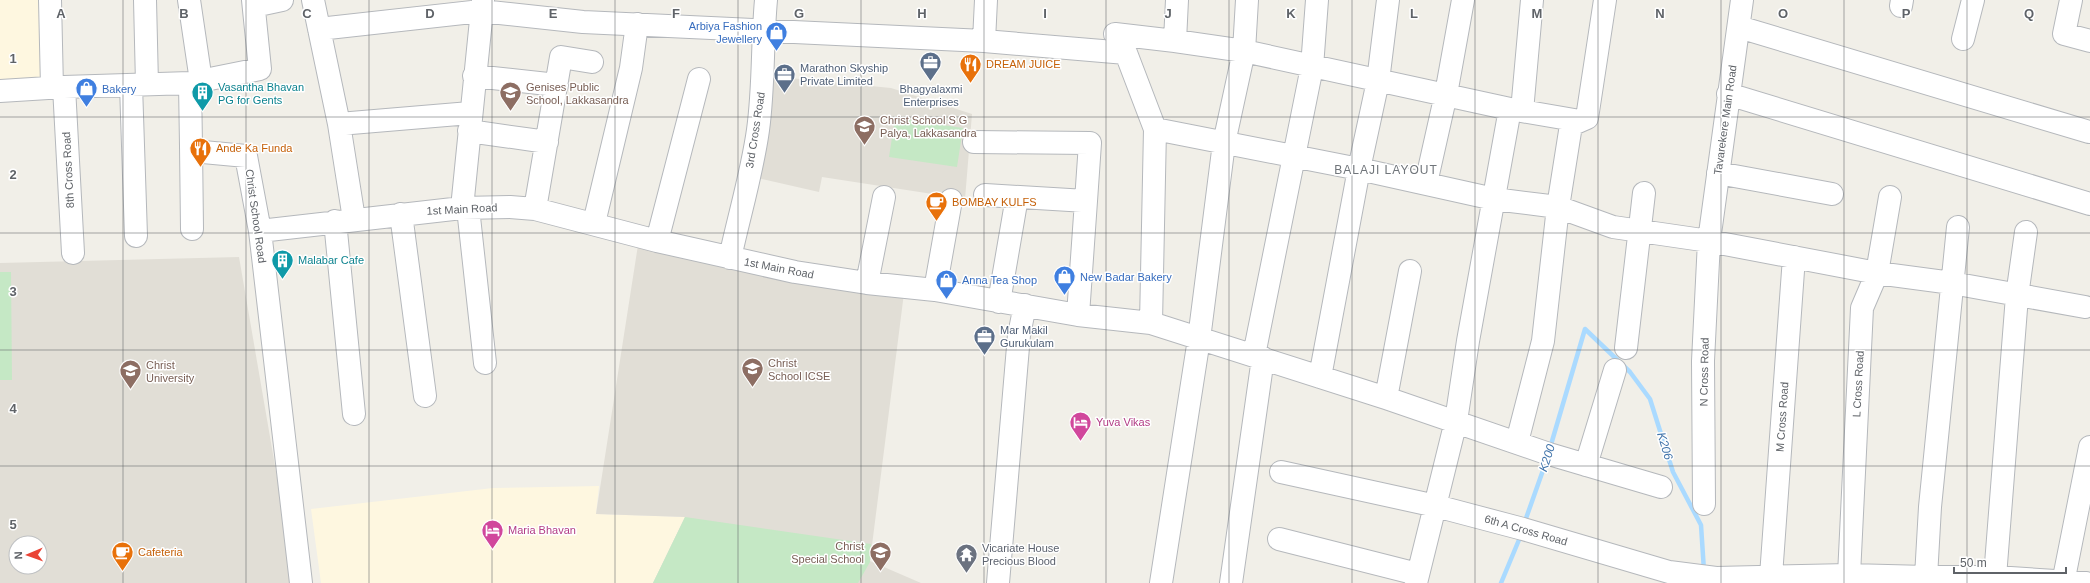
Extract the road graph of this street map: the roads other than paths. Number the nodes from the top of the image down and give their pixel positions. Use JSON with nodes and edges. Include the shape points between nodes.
{"nodes":[{"id":1,"x":50,"y":0,"type":"edge"},
{"id":2,"x":145,"y":0,"type":"edge"},
{"id":3,"x":189,"y":0,"type":"edge"},
{"id":4,"x":282,"y":0,"type":"edge"},
{"id":5,"x":313,"y":0,"type":"edge"},
{"id":6,"x":766,"y":0,"type":"edge"},
{"id":7,"x":986,"y":0,"type":"edge"},
{"id":8,"x":1177,"y":0,"type":"edge"},
{"id":9,"x":1247,"y":0,"type":"edge"},
{"id":10,"x":1317,"y":0,"type":"edge"},
{"id":11,"x":1388,"y":0,"type":"edge"},
{"id":12,"x":1463,"y":0,"type":"edge"},
{"id":13,"x":1532,"y":0,"type":"edge"},
{"id":14,"x":1605,"y":0,"type":"edge"},
{"id":15,"x":1742,"y":0,"type":"edge"},
{"id":16,"x":1973,"y":0,"type":"edge"},
{"id":17,"x":2071,"y":0,"type":"edge"},
{"id":18,"x":253,"y":3,"type":"edge"},
{"id":19,"x":482,"y":6,"type":"edge"},
{"id":20,"x":637,"y":24,"type":"junction"},
{"id":21,"x":1739,"y":27,"type":"junction"},
{"id":22,"x":319,"y":29,"type":"junction"},
{"id":23,"x":763,"y":30,"type":"junction"},
{"id":24,"x":1963,"y":39,"type":"dead end"},
{"id":25,"x":1175,"y":40,"type":"junction"},
{"id":26,"x":984,"y":41,"type":"junction"},
{"id":27,"x":2090,"y":41,"type":"edge"},
{"id":28,"x":1244,"y":51,"type":"junction"},
{"id":29,"x":1126,"y":53,"type":"junction"},
{"id":30,"x":592,"y":62,"type":"dead end"},
{"id":31,"x":1312,"y":67,"type":"junction"},
{"id":32,"x":474,"y":76,"type":"junction"},
{"id":33,"x":699,"y":79,"type":"dead end"},
{"id":34,"x":195,"y":82,"type":"junction"},
{"id":35,"x":1378,"y":82,"type":"junction"},
{"id":36,"x":139,"y":84,"type":"junction"},
{"id":37,"x":557,"y":85,"type":"junction"},
{"id":38,"x":58,"y":87,"type":"junction"},
{"id":39,"x":0,"y":92,"type":"edge"},
{"id":40,"x":1446,"y":94,"type":"junction"},
{"id":41,"x":1728,"y":94,"type":"junction"},
{"id":42,"x":1516,"y":110,"type":"junction"},
{"id":43,"x":1580,"y":121,"type":"junction"},
{"id":44,"x":469,"y":122,"type":"junction"},
{"id":45,"x":339,"y":124,"type":"junction"},
{"id":46,"x":1155,"y":130,"type":"junction"},
{"id":47,"x":2089,"y":132,"type":"dead end"},
{"id":48,"x":547,"y":142,"type":"junction"},
{"id":49,"x":974,"y":142,"type":"dead end"},
{"id":50,"x":1224,"y":143,"type":"junction"},
{"id":51,"x":191,"y":146,"type":"junction"},
{"id":52,"x":1295,"y":158,"type":"junction"},
{"id":53,"x":1359,"y":169,"type":"junction"},
{"id":54,"x":1718,"y":173,"type":"junction"},
{"id":55,"x":1426,"y":183,"type":"junction"},
{"id":56,"x":1644,"y":193,"type":"dead end"},
{"id":57,"x":1832,"y":194,"type":"dead end"},
{"id":58,"x":985,"y":195,"type":"dead end"},
{"id":59,"x":884,"y":197,"type":"dead end"},
{"id":60,"x":1017,"y":197,"type":"junction"},
{"id":61,"x":1890,"y":197,"type":"dead end"},
{"id":62,"x":1494,"y":199,"type":"junction"},
{"id":63,"x":952,"y":200,"type":"dead end"},
{"id":64,"x":1086,"y":201,"type":"junction"},
{"id":65,"x":2090,"y":204,"type":"edge"},
{"id":66,"x":1558,"y":207,"type":"junction"},
{"id":67,"x":465,"y":208,"type":"junction"},
{"id":68,"x":535,"y":209,"type":"junction"},
{"id":69,"x":401,"y":214,"type":"junction"},
{"id":70,"x":344,"y":220,"type":"junction"},
{"id":71,"x":594,"y":223,"type":"junction"},
{"id":72,"x":1958,"y":227,"type":"dead end"},
{"id":73,"x":192,"y":229,"type":"dead end"},
{"id":74,"x":1639,"y":230,"type":"junction"},
{"id":75,"x":260,"y":231,"type":"junction"},
{"id":76,"x":2026,"y":232,"type":"dead end"},
{"id":77,"x":136,"y":236,"type":"dead end"},
{"id":78,"x":657,"y":241,"type":"junction"},
{"id":79,"x":1709,"y":241,"type":"junction"},
{"id":80,"x":73,"y":253,"type":"dead end"},
{"id":81,"x":1794,"y":257,"type":"junction"},
{"id":82,"x":730,"y":258,"type":"junction"},
{"id":83,"x":1410,"y":271,"type":"dead end"},
{"id":84,"x":1877,"y":273,"type":"junction"},
{"id":85,"x":867,"y":283,"type":"junction"},
{"id":86,"x":1952,"y":283,"type":"junction"},
{"id":87,"x":935,"y":290,"type":"junction"},
{"id":88,"x":2017,"y":296,"type":"junction"},
{"id":89,"x":999,"y":302,"type":"junction"},
{"id":90,"x":1024,"y":305,"type":"junction"},
{"id":91,"x":2085,"y":307,"type":"dead end"},
{"id":92,"x":1078,"y":315,"type":"junction"},
{"id":93,"x":1151,"y":323,"type":"junction"},
{"id":94,"x":1199,"y":339,"type":"junction"},
{"id":95,"x":1626,"y":348,"type":"dead end"},
{"id":96,"x":1259,"y":357,"type":"junction"},
{"id":97,"x":485,"y":363,"type":"dead end"},
{"id":98,"x":1615,"y":370,"type":"dead end"},
{"id":99,"x":1320,"y":377,"type":"junction"},
{"id":100,"x":425,"y":396,"type":"dead end"},
{"id":101,"x":1386,"y":398,"type":"junction"},
{"id":102,"x":354,"y":414,"type":"dead end"},
{"id":103,"x":1456,"y":421,"type":"junction"},
{"id":104,"x":1517,"y":442,"type":"junction"},
{"id":105,"x":2090,"y":447,"type":"edge"},
{"id":106,"x":1586,"y":465,"type":"junction"},
{"id":107,"x":1281,"y":472,"type":"dead end"},
{"id":108,"x":1662,"y":486,"type":"dead end"},
{"id":109,"x":1704,"y":504,"type":"dead end"},
{"id":110,"x":1436,"y":506,"type":"junction"},
{"id":111,"x":1278,"y":539,"type":"dead end"},
{"id":112,"x":1849,"y":575,"type":"junction"},
{"id":113,"x":1771,"y":576,"type":"junction"},
{"id":114,"x":1926,"y":577,"type":"junction"},
{"id":115,"x":1996,"y":577,"type":"junction"},
{"id":116,"x":1419,"y":580,"type":"edge"},
{"id":117,"x":2063,"y":582,"type":"edge"},
{"id":118,"x":301,"y":583,"type":"edge"},
{"id":119,"x":998,"y":583,"type":"edge"},
{"id":120,"x":1161,"y":583,"type":"edge"},
{"id":121,"x":1231,"y":583,"type":"edge"},
{"id":122,"x":2086,"y":583,"type":"edge"}],
"edges":[{"from":1,"to":38,"type":"street","name":"8th Cross Road"},
{"from":2,"to":36,"type":"street"},
{"from":3,"to":34,"type":"street"},
{"from":4,"to":18,"type":"street"},
{"from":5,"to":22,"type":"street"},
{"from":6,"to":23,"type":"street","name":"3rd Cross Road"},
{"from":7,"to":26,"type":"street"},
{"from":8,"to":25,"type":"street"},
{"from":9,"to":28,"type":"street"},
{"from":10,"to":31,"type":"street"},
{"from":11,"to":35,"type":"street"},
{"from":12,"to":40,"type":"street"},
{"from":13,"to":42,"type":"street"},
{"from":14,"to":43,"type":"street","via":[[1587,118]]},
{"from":15,"to":21,"type":"street","name":"Tavarekere Main Road"},
{"from":16,"to":24,"type":"street"},
{"from":17,"to":27,"type":"street","via":[[2064,34]]},
{"from":18,"to":34,"type":"street","via":[[257,78]]},
{"from":19,"to":20,"type":"street","via":[[583,22]]},
{"from":19,"to":22,"type":"street"},
{"from":19,"to":32,"type":"street"},
{"from":20,"to":23,"type":"street"},
{"from":20,"to":71,"type":"street","via":[[631,68]]},
{"from":21,"to":41,"type":"street","name":"Tavarekere Main Road"},
{"from":21,"to":47,"type":"street"},
{"from":22,"to":45,"type":"street"},
{"from":23,"to":26,"type":"street"},
{"from":23,"to":82,"type":"street","name":"3rd Cross Road","via":[[762,84],[757,131]]},
{"from":25,"to":28,"type":"street"},
{"from":25,"to":29,"type":"street","via":[[1115,34]]},
{"from":26,"to":29,"type":"street"},
{"from":28,"to":31,"type":"street"},
{"from":28,"to":50,"type":"street"},
{"from":29,"to":46,"type":"street"},
{"from":30,"to":37,"type":"street","via":[[562,57]]},
{"from":31,"to":35,"type":"street","via":[[1346,72]]},
{"from":31,"to":52,"type":"street"},
{"from":32,"to":37,"type":"street"},
{"from":32,"to":44,"type":"street"},
{"from":33,"to":78,"type":"street"},
{"from":34,"to":36,"type":"street"},
{"from":34,"to":51,"type":"street"},
{"from":35,"to":40,"type":"street"},
{"from":35,"to":53,"type":"street"},
{"from":36,"to":38,"type":"street"},
{"from":36,"to":77,"type":"street"},
{"from":37,"to":48,"type":"street"},
{"from":38,"to":39,"type":"street"},
{"from":38,"to":80,"type":"street","name":"8th Cross Road"},
{"from":40,"to":42,"type":"street"},
{"from":40,"to":55,"type":"street"},
{"from":41,"to":54,"type":"street","name":"Tavarekere Main Road"},
{"from":41,"to":65,"type":"street"},
{"from":42,"to":43,"type":"street"},
{"from":42,"to":62,"type":"street"},
{"from":43,"to":66,"type":"street","via":[[1570,125]]},
{"from":44,"to":45,"type":"street"},
{"from":44,"to":48,"type":"street"},
{"from":44,"to":67,"type":"street"},
{"from":45,"to":70,"type":"street"},
{"from":46,"to":50,"type":"street"},
{"from":46,"to":93,"type":"street"},
{"from":48,"to":68,"type":"street"},
{"from":49,"to":64,"type":"street","via":[[1090,143]]},
{"from":50,"to":52,"type":"street"},
{"from":50,"to":94,"type":"street"},
{"from":51,"to":73,"type":"street"},
{"from":51,"to":75,"type":"street","name":"Christ School Road","via":[[203,152],[246,156]]},
{"from":52,"to":53,"type":"street"},
{"from":52,"to":96,"type":"street"},
{"from":53,"to":55,"type":"street"},
{"from":53,"to":99,"type":"street"},
{"from":54,"to":57,"type":"street"},
{"from":54,"to":79,"type":"street","name":"Tavarekere Main Road"},
{"from":55,"to":62,"type":"street"},
{"from":56,"to":74,"type":"street"},
{"from":58,"to":60,"type":"street"},
{"from":59,"to":85,"type":"street"},
{"from":60,"to":64,"type":"street"},
{"from":60,"to":89,"type":"street"},
{"from":61,"to":84,"type":"street","name":"L Cross Road"},
{"from":62,"to":66,"type":"street"},
{"from":62,"to":103,"type":"street"},
{"from":63,"to":87,"type":"street"},
{"from":64,"to":92,"type":"street"},
{"from":66,"to":74,"type":"street","via":[[1613,227]]},
{"from":66,"to":104,"type":"street","via":[[1543,342]]},
{"from":67,"to":68,"type":"street","name":"1st Main Road"},
{"from":67,"to":69,"type":"street","name":"1st Main Road"},
{"from":67,"to":97,"type":"street"},
{"from":68,"to":71,"type":"street","name":"1st Main Road"},
{"from":69,"to":70,"type":"street","name":"1st Main Road"},
{"from":69,"to":100,"type":"street"},
{"from":70,"to":75,"type":"street","name":"1st Main Road"},
{"from":70,"to":102,"type":"street"},
{"from":71,"to":78,"type":"street","name":"1st Main Road"},
{"from":72,"to":86,"type":"street"},
{"from":74,"to":79,"type":"street"},
{"from":74,"to":95,"type":"street"},
{"from":75,"to":118,"type":"street","name":"Christ School Road"},
{"from":76,"to":88,"type":"street"},
{"from":78,"to":82,"type":"street","name":"1st Main Road"},
{"from":79,"to":81,"type":"street"},
{"from":79,"to":109,"type":"street","name":"N Cross Road","via":[[1703,361]]},
{"from":81,"to":84,"type":"street"},
{"from":81,"to":113,"type":"street","name":"M Cross Road"},
{"from":82,"to":85,"type":"street","name":"1st Main Road","via":[[795,272]]},
{"from":83,"to":101,"type":"street"},
{"from":84,"to":86,"type":"street"},
{"from":84,"to":112,"type":"street","name":"L Cross Road","via":[[1862,308]]},
{"from":85,"to":87,"type":"street","name":"1st Main Road"},
{"from":86,"to":88,"type":"street"},
{"from":86,"to":114,"type":"street","via":[[1930,507]]},
{"from":87,"to":89,"type":"street","name":"1st Main Road"},
{"from":88,"to":91,"type":"street"},
{"from":88,"to":115,"type":"street"},
{"from":89,"to":90,"type":"street","name":"1st Main Road"},
{"from":90,"to":92,"type":"street","name":"1st Main Road"},
{"from":90,"to":119,"type":"street","via":[[1019,335]]},
{"from":92,"to":93,"type":"street","name":"1st Main Road"},
{"from":93,"to":94,"type":"street","name":"1st Main Road"},
{"from":94,"to":96,"type":"street","name":"1st Main Road"},
{"from":94,"to":120,"type":"street"},
{"from":96,"to":99,"type":"street","name":"1st Main Road"},
{"from":96,"to":121,"type":"street"},
{"from":98,"to":106,"type":"street"},
{"from":99,"to":101,"type":"street","name":"1st Main Road"},
{"from":101,"to":103,"type":"street","name":"1st Main Road"},
{"from":103,"to":104,"type":"street","name":"1st Main Road"},
{"from":103,"to":110,"type":"street"},
{"from":104,"to":106,"type":"street","name":"1st Main Road"},
{"from":105,"to":117,"type":"street"},
{"from":106,"to":108,"type":"street","name":"1st Main Road"},
{"from":107,"to":110,"type":"street","name":"6th A Cross Road"},
{"from":110,"to":113,"type":"street","name":"6th A Cross Road","via":[[1669,572],[1716,578]]},
{"from":110,"to":116,"type":"street"},
{"from":111,"to":116,"type":"street"},
{"from":112,"to":113,"type":"street","name":"6th A Cross Road"},
{"from":112,"to":114,"type":"street","name":"6th A Cross Road"},
{"from":114,"to":115,"type":"street","name":"6th A Cross Road"},
{"from":115,"to":117,"type":"street","name":"6th A Cross Road"},
{"from":117,"to":122,"type":"street","name":"6th A Cross Road"}]}
